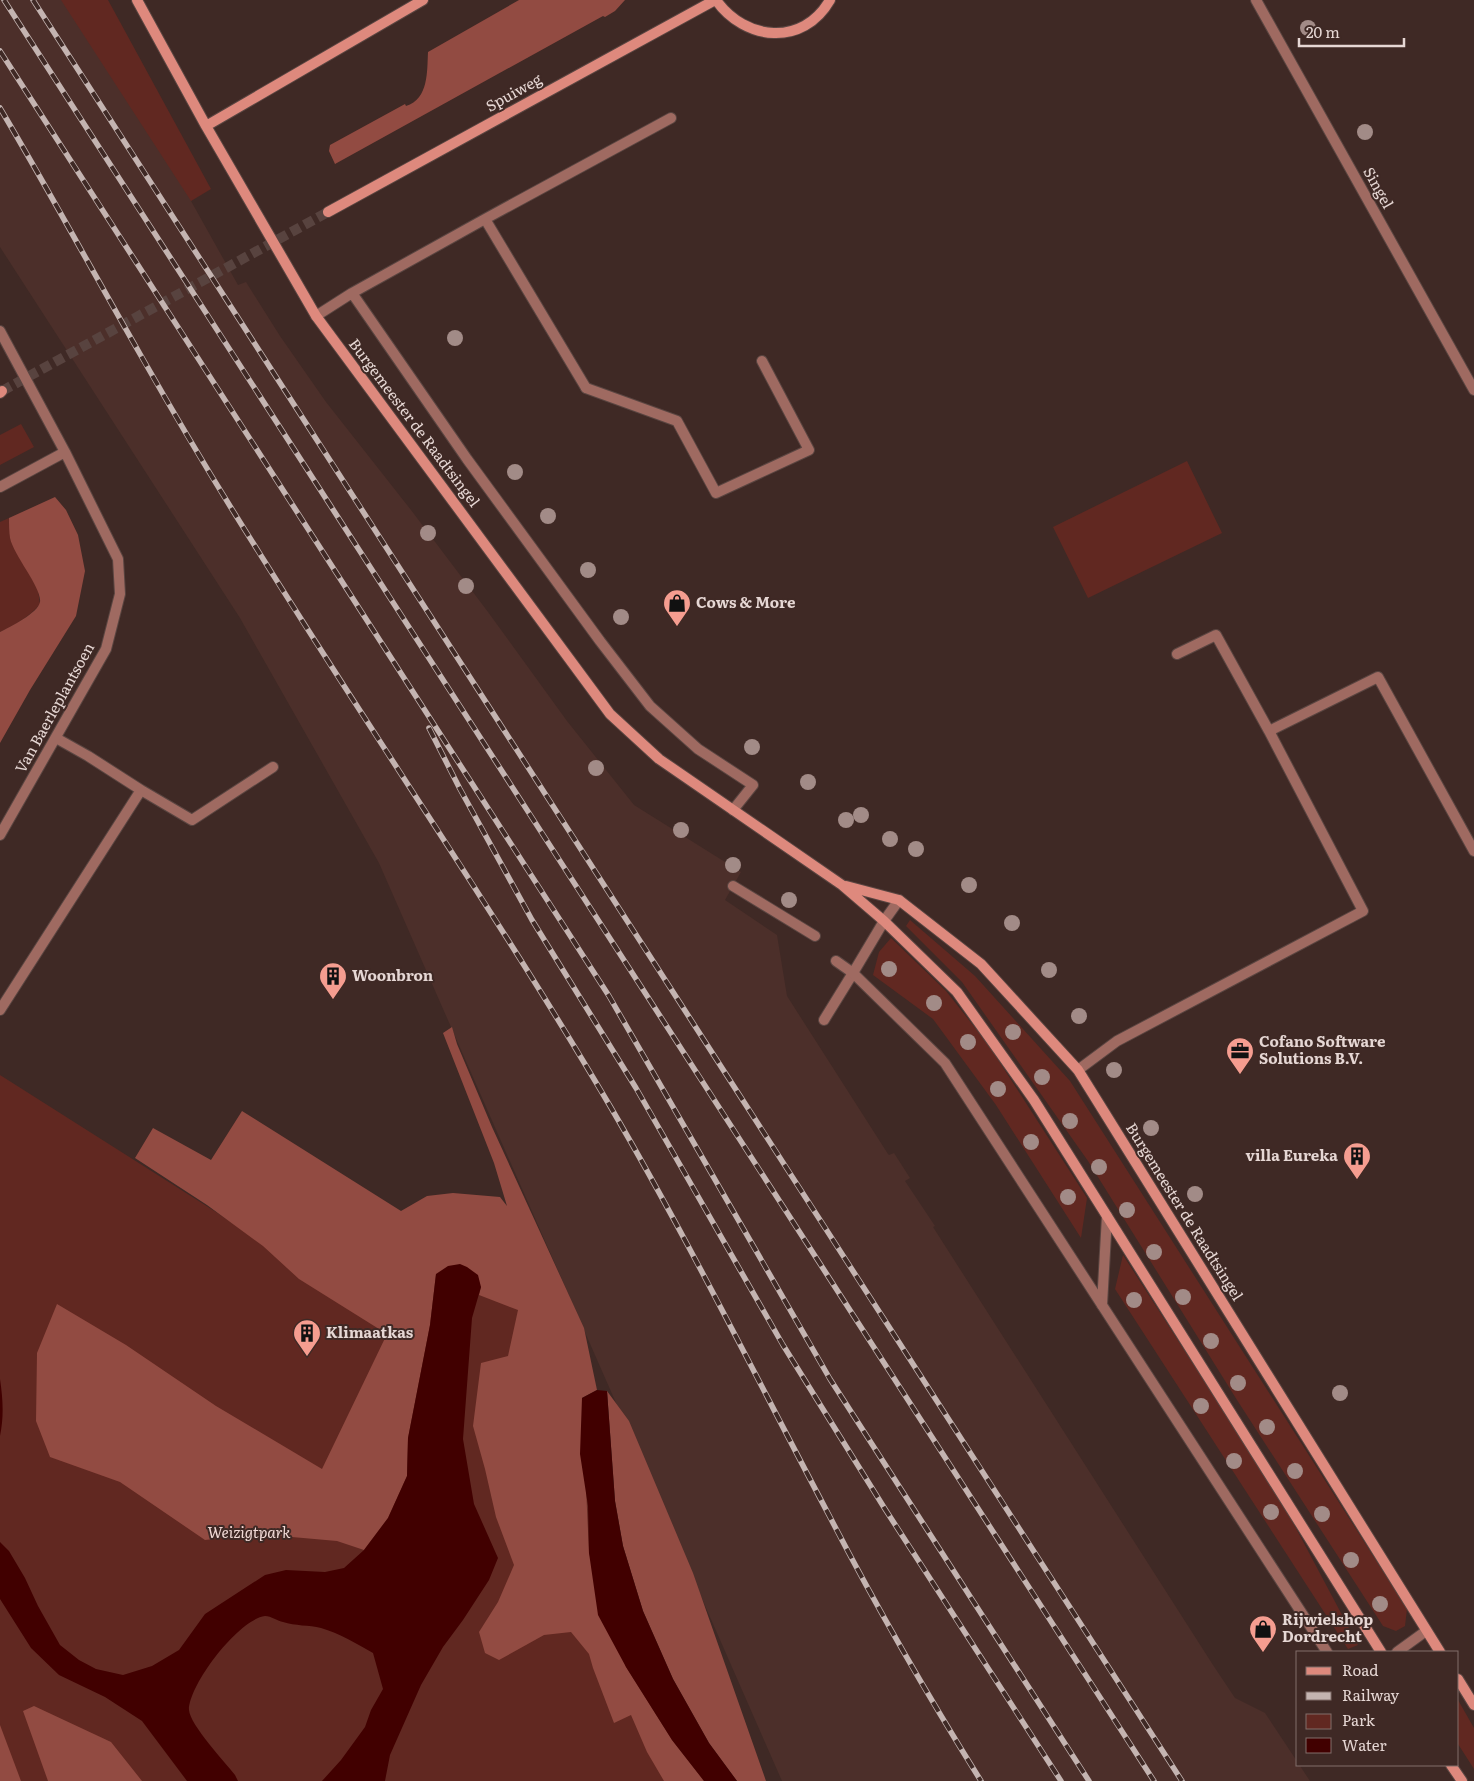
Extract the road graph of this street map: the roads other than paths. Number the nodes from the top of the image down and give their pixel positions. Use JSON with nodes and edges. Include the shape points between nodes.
{"nodes":[{"id":1,"x":137,"y":0,"type":"edge"},
{"id":2,"x":423,"y":0,"type":"edge"},
{"id":3,"x":715,"y":0,"type":"edge"},
{"id":4,"x":830,"y":0,"type":"edge"},
{"id":5,"x":1256,"y":0,"type":"edge"},
{"id":6,"x":671,"y":118,"type":"dead end"},
{"id":7,"x":206,"y":126,"type":"junction"},
{"id":8,"x":328,"y":212,"type":"tunnel mouth"},
{"id":9,"x":485,"y":219,"type":"junction"},
{"id":10,"x":352,"y":293,"type":"junction"},
{"id":11,"x":316,"y":316,"type":"junction"},
{"id":12,"x":0,"y":331,"type":"edge"},
{"id":13,"x":762,"y":360,"type":"dead end"},
{"id":14,"x":1474,"y":390,"type":"edge"},
{"id":15,"x":65,"y":452,"type":"junction"},
{"id":16,"x":0,"y":487,"type":"edge"},
{"id":17,"x":1177,"y":654,"type":"dead end"},
{"id":18,"x":1269,"y":731,"type":"junction"},
{"id":19,"x":56,"y":738,"type":"junction"},
{"id":20,"x":273,"y":767,"type":"dead end"},
{"id":21,"x":140,"y":790,"type":"junction"},
{"id":22,"x":733,"y":810,"type":"junction"},
{"id":23,"x":0,"y":835,"type":"edge"},
{"id":24,"x":1474,"y":851,"type":"edge"},
{"id":25,"x":842,"y":885,"type":"junction"},
{"id":26,"x":733,"y":886,"type":"dead end"},
{"id":27,"x":899,"y":900,"type":"junction"},
{"id":28,"x":884,"y":921,"type":"junction"},
{"id":29,"x":815,"y":936,"type":"dead end"},
{"id":30,"x":836,"y":961,"type":"dead end"},
{"id":31,"x":853,"y":973,"type":"junction"},
{"id":32,"x":0,"y":1010,"type":"edge"},
{"id":33,"x":824,"y":1020,"type":"dead end"},
{"id":34,"x":1078,"y":1070,"type":"junction"},
{"id":35,"x":1107,"y":1216,"type":"junction"},
{"id":36,"x":1102,"y":1305,"type":"junction"},
{"id":37,"x":1426,"y":1631,"type":"junction"},
{"id":38,"x":1326,"y":1651,"type":"edge"},
{"id":39,"x":1380,"y":1651,"type":"edge"},
{"id":40,"x":1398,"y":1651,"type":"edge"},
{"id":41,"x":1439,"y":1651,"type":"edge"},
{"id":42,"x":1459,"y":1681,"type":"edge"},
{"id":43,"x":1474,"y":1705,"type":"edge"},
{"id":44,"x":1452,"y":1766,"type":"edge"},
{"id":45,"x":1462,"y":1781,"type":"edge"}],
"edges":[{"from":1,"to":7,"type":"main road","name":"Burgemeester de Raadtsingel"},
{"from":2,"to":7,"type":"main road"},
{"from":3,"to":4,"type":"main road","via":[[741,25],[776,33],[788,32],[810,22]]},
{"from":3,"to":8,"type":"main road","name":"Spuiweg"},
{"from":5,"to":14,"type":"street","name":"Singel"},
{"from":6,"to":9,"type":"street"},
{"from":7,"to":11,"type":"main road","name":"Burgemeester de Raadtsingel"},
{"from":9,"to":10,"type":"street"},
{"from":9,"to":13,"type":"street","via":[[586,388],[677,421],[716,493],[809,450]]},
{"from":10,"to":11,"type":"street"},
{"from":10,"to":22,"type":"street","name":"Burgemeester de Raadtsingel","via":[[467,459],[650,706],[698,749],[753,785]]},
{"from":11,"to":22,"type":"main road","name":"Burgemeester de Raadtsingel","via":[[610,714],[659,759]]},
{"from":12,"to":15,"type":"street","name":"Van Baerleplantsoen"},
{"from":15,"to":16,"type":"street"},
{"from":15,"to":19,"type":"street","name":"Van Baerleplantsoen","via":[[118,559],[120,594],[106,649]]},
{"from":17,"to":18,"type":"street","via":[[1216,634]]},
{"from":18,"to":24,"type":"street","via":[[1378,677]]},
{"from":18,"to":34,"type":"street","via":[[1363,911],[1117,1041]]},
{"from":19,"to":21,"type":"street"},
{"from":19,"to":23,"type":"street","name":"Van Baerleplantsoen"},
{"from":20,"to":21,"type":"street","via":[[192,820]]},
{"from":21,"to":32,"type":"street"},
{"from":22,"to":25,"type":"main road","name":"Burgemeester de Raadtsingel"},
{"from":25,"to":27,"type":"main road","name":"Burgemeester de Raadtsingel"},
{"from":25,"to":28,"type":"main road","name":"Burgemeester de Raadtsingel"},
{"from":26,"to":29,"type":"street"},
{"from":27,"to":28,"type":"street"},
{"from":27,"to":34,"type":"main road","name":"Burgemeester de Raadtsingel","via":[[981,964]]},
{"from":28,"to":31,"type":"street"},
{"from":28,"to":35,"type":"main road","name":"Burgemeester de Raadtsingel","via":[[957,992],[1034,1100]]},
{"from":30,"to":31,"type":"street"},
{"from":31,"to":33,"type":"street"},
{"from":31,"to":36,"type":"street","via":[[945,1062]]},
{"from":34,"to":37,"type":"main road","name":"Burgemeester de Raadtsingel"},
{"from":35,"to":36,"type":"street"},
{"from":35,"to":39,"type":"main road","name":"Burgemeester de Raadtsingel"},
{"from":36,"to":38,"type":"street"},
{"from":37,"to":40,"type":"street"},
{"from":37,"to":41,"type":"main road","name":"Burgemeester de Raadtsingel"},
{"from":42,"to":43,"type":"main road"},
{"from":44,"to":45,"type":"main road"}]}
